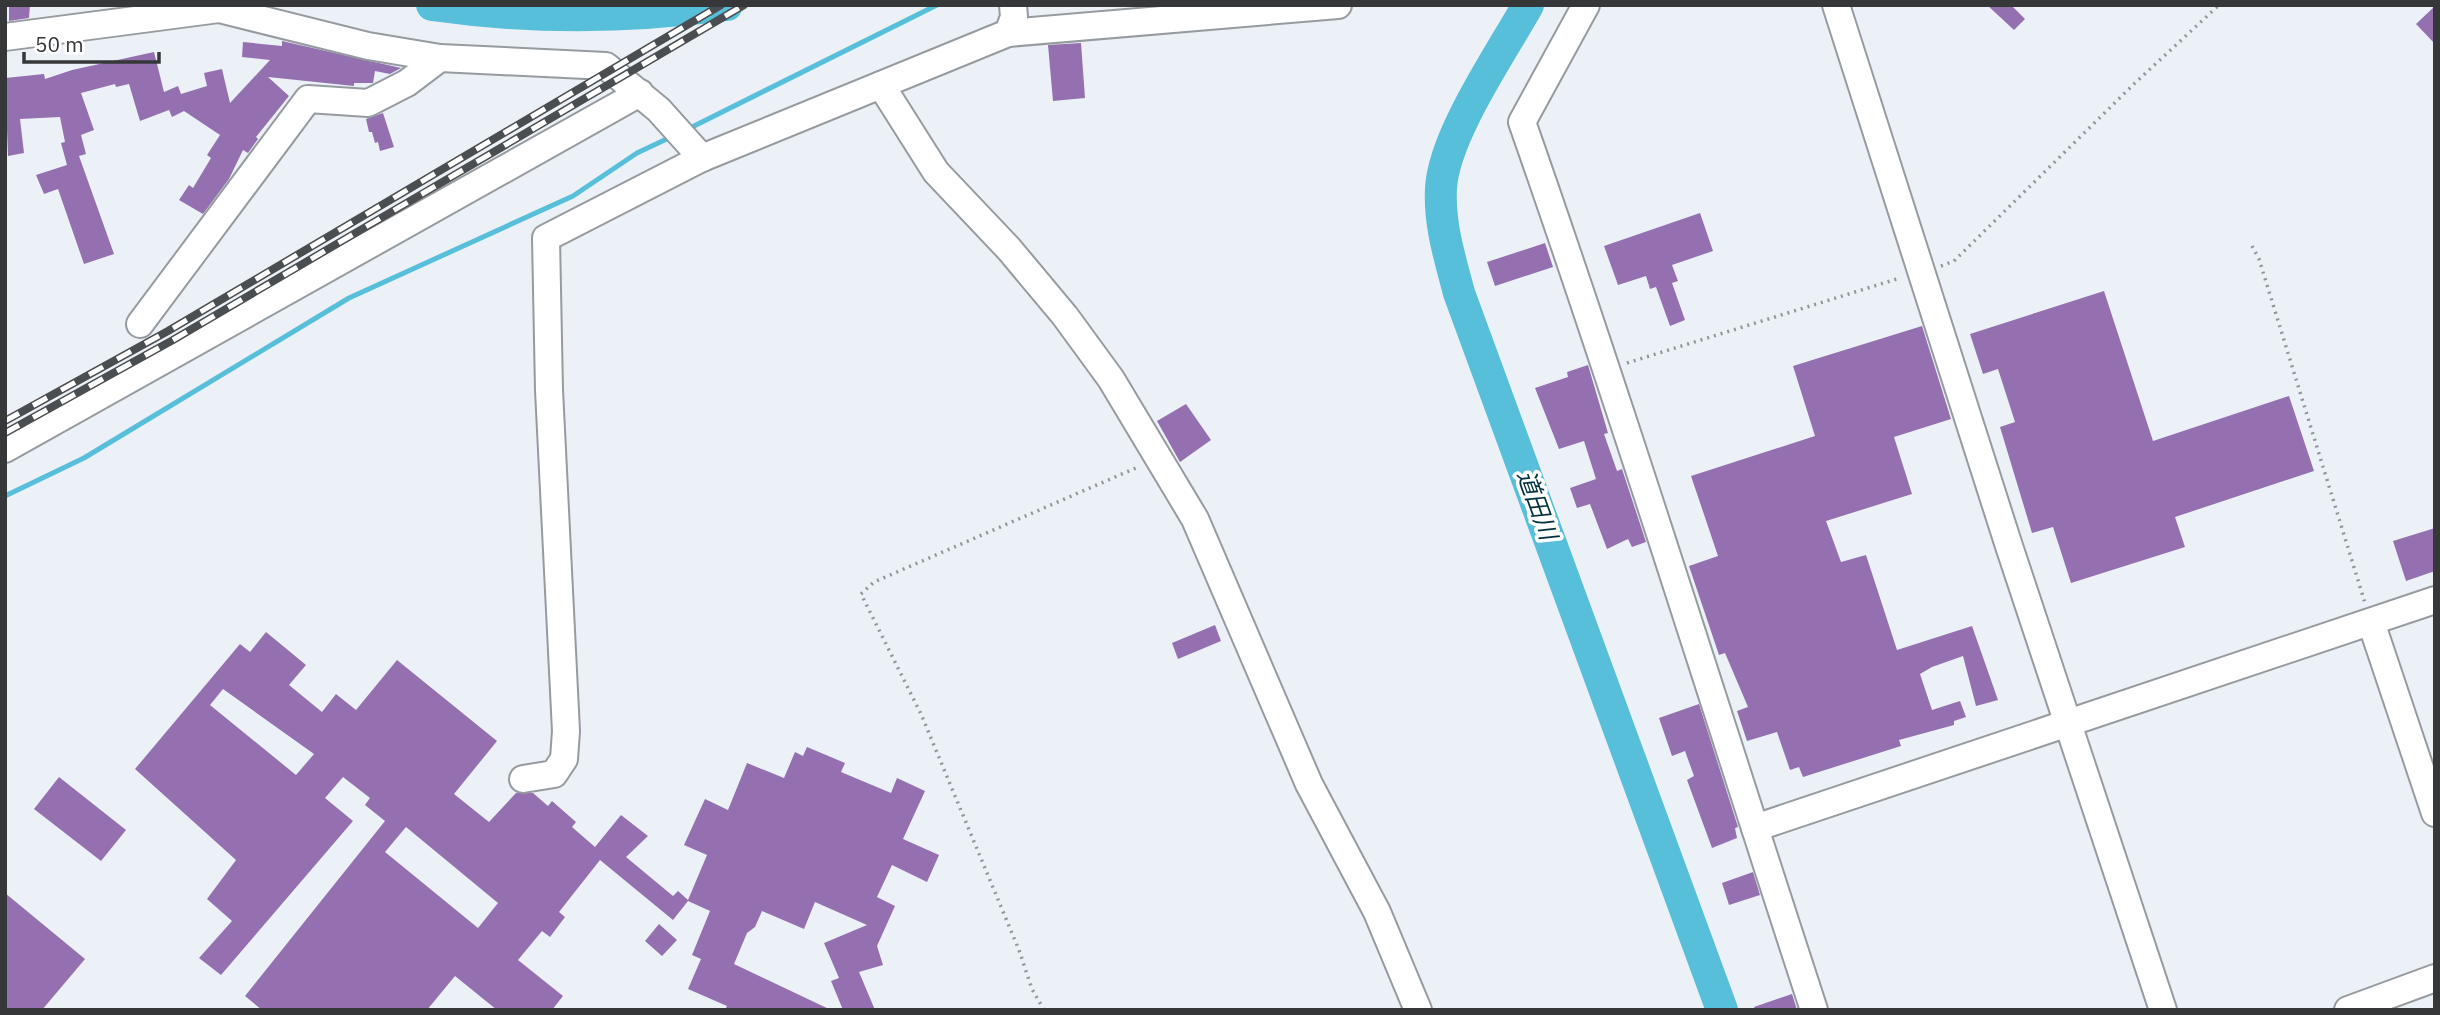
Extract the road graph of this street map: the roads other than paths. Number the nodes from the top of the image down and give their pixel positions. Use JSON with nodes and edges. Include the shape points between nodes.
{"nodes":[{"id":1,"x":1338,"y":5,"type":"edge"},
{"id":2,"x":1586,"y":5,"type":"edge"},
{"id":3,"x":1836,"y":5,"type":"edge"},
{"id":4,"x":216,"y":7,"type":"edge"},
{"id":5,"x":1012,"y":18,"type":"edge"},
{"id":6,"x":5,"y":37,"type":"edge"},
{"id":7,"x":440,"y":58,"type":"junction"},
{"id":8,"x":881,"y":85,"type":"junction"},
{"id":9,"x":649,"y":102,"type":"junction"},
{"id":10,"x":698,"y":152,"type":"junction"},
{"id":11,"x":139,"y":324,"type":"dead end"},
{"id":12,"x":5,"y":449,"type":"edge"},
{"id":13,"x":2435,"y":600,"type":"edge"},
{"id":14,"x":2371,"y":622,"type":"junction"},
{"id":15,"x":2068,"y":721,"type":"junction"},
{"id":16,"x":523,"y":779,"type":"dead end"},
{"id":17,"x":2435,"y":813,"type":"edge"},
{"id":18,"x":1755,"y":828,"type":"junction"},
{"id":19,"x":2435,"y":978,"type":"edge"},
{"id":20,"x":1418,"y":1010,"type":"edge"},
{"id":21,"x":1814,"y":1010,"type":"edge"},
{"id":22,"x":2163,"y":1010,"type":"edge"},
{"id":23,"x":2348,"y":1010,"type":"edge"}],
"edges":[{"from":1,"to":5,"type":"street"},
{"from":2,"to":18,"type":"street","via":[[1522,122],[1608,368]]},
{"from":3,"to":15,"type":"street"},
{"from":4,"to":6,"type":"street"},
{"from":4,"to":7,"type":"street","via":[[368,46]]},
{"from":5,"to":8,"type":"street"},
{"from":7,"to":9,"type":"street","via":[[606,66]]},
{"from":7,"to":11,"type":"street","via":[[407,83],[368,103],[308,99]]},
{"from":8,"to":10,"type":"street"},
{"from":8,"to":20,"type":"street","via":[[936,172],[1066,316],[1111,379],[1195,519],[1309,784],[1377,912]]},
{"from":9,"to":10,"type":"street"},
{"from":9,"to":12,"type":"street"},
{"from":10,"to":16,"type":"street","via":[[546,238],[548,377],[566,731],[564,759],[554,774]]},
{"from":13,"to":14,"type":"street"},
{"from":14,"to":15,"type":"street"},
{"from":14,"to":17,"type":"street"},
{"from":15,"to":18,"type":"street"},
{"from":15,"to":22,"type":"street"},
{"from":18,"to":21,"type":"street"},
{"from":19,"to":23,"type":"street"}]}
